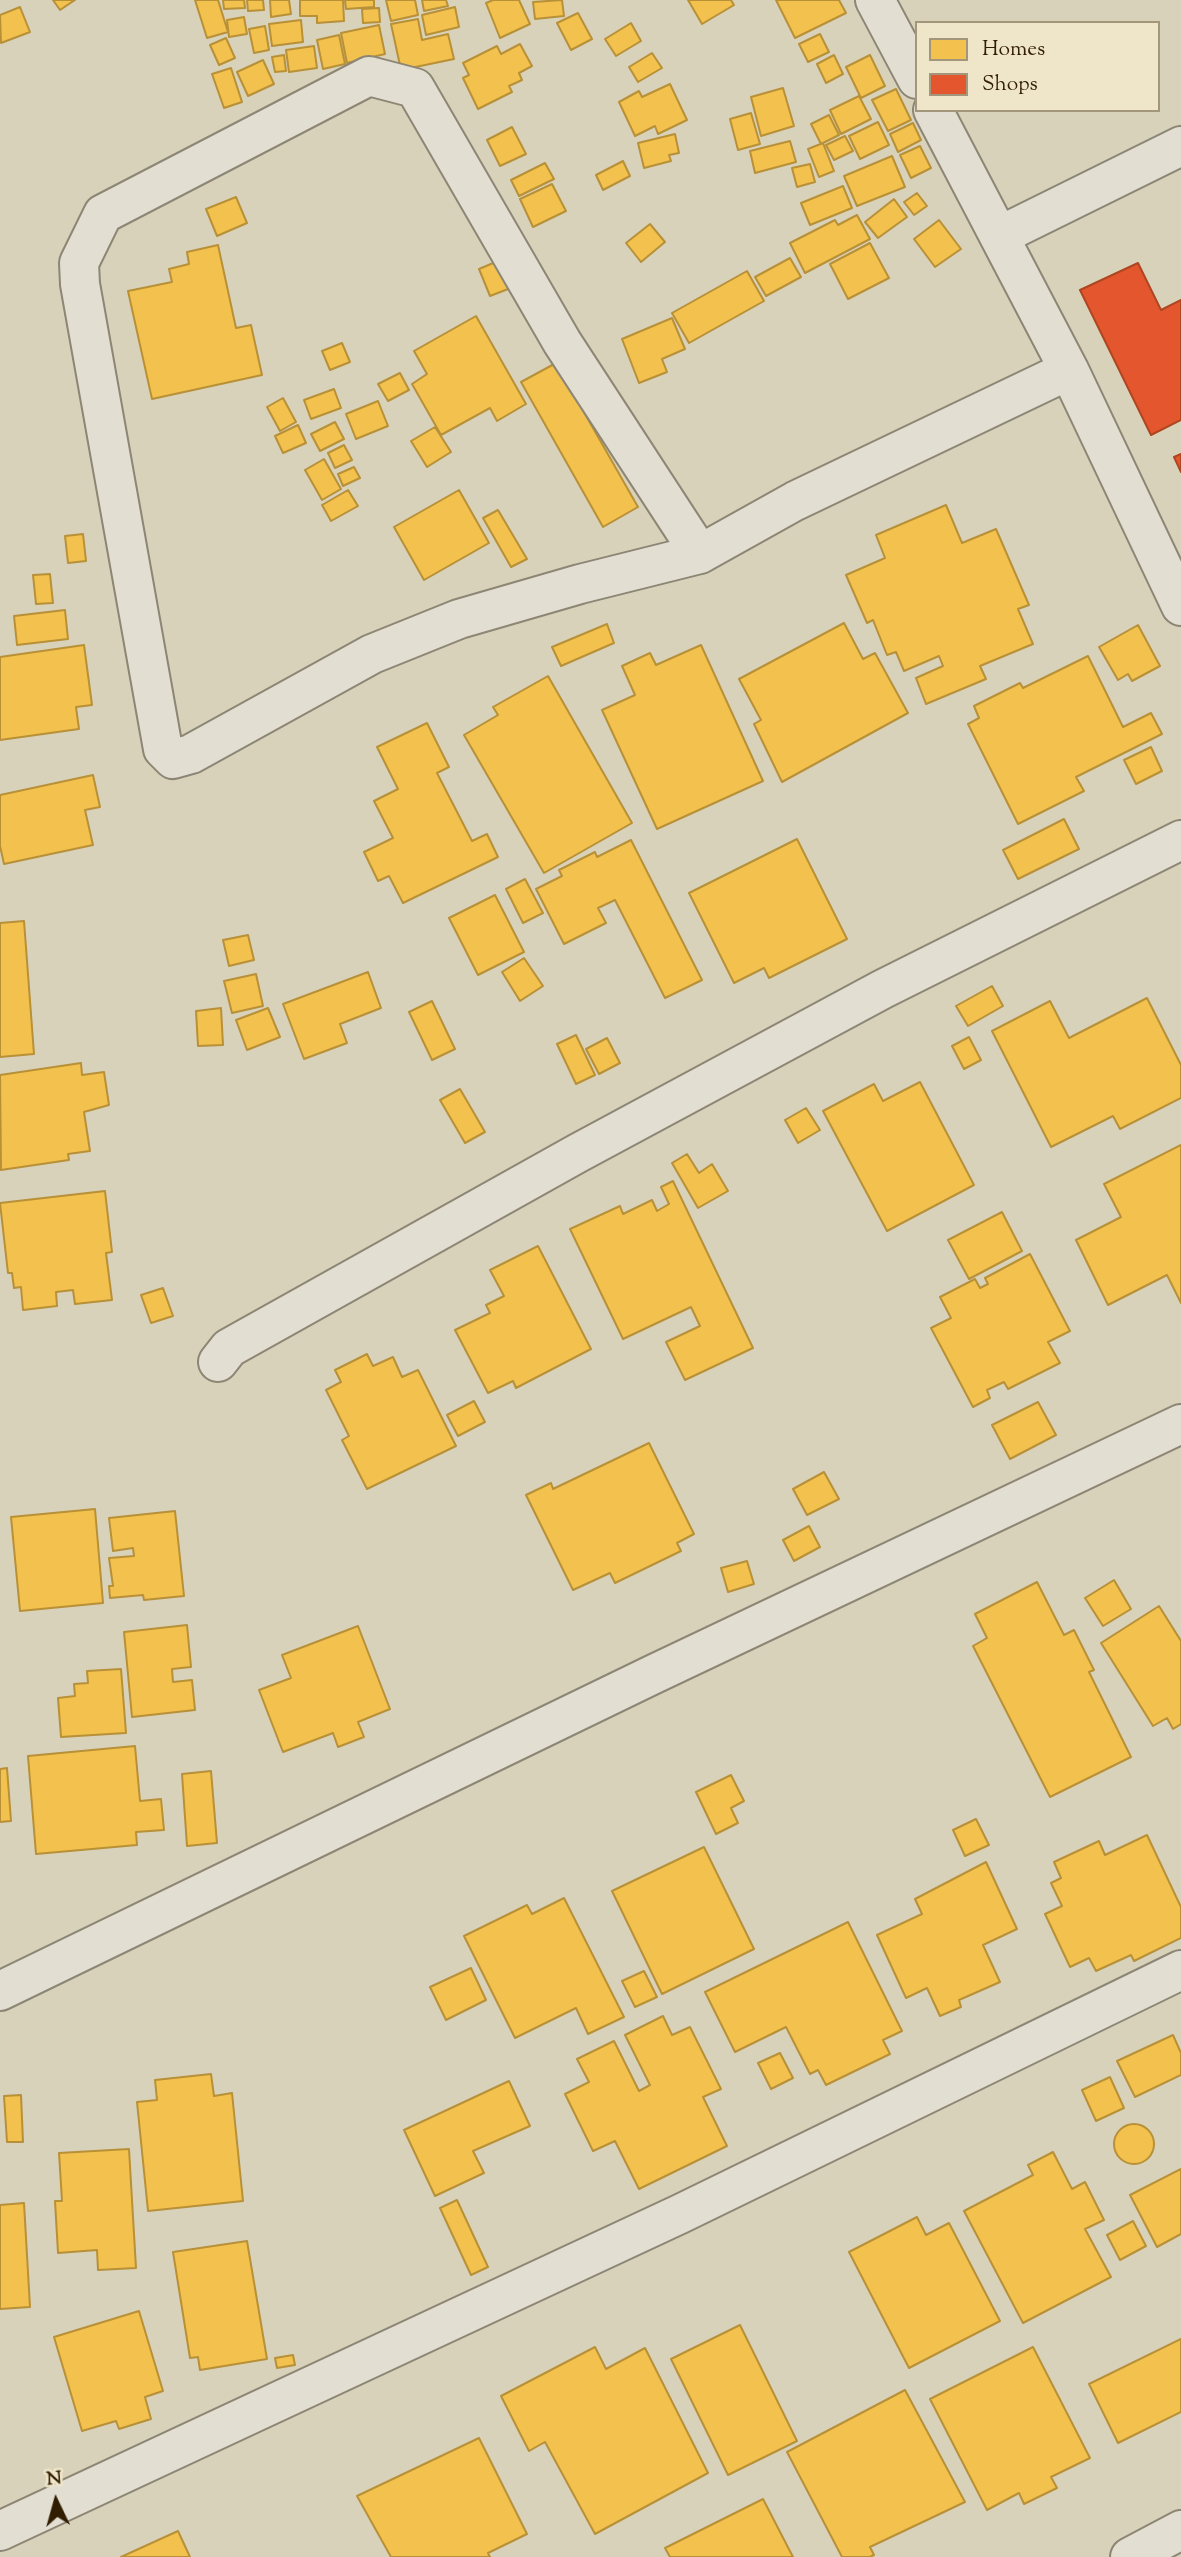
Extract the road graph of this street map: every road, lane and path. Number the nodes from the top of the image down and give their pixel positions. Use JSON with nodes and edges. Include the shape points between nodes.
{"nodes":[{"id":1,"x":875,"y":0,"type":"edge"},
{"id":2,"x":915,"y":75,"type":"edge"},
{"id":3,"x":934,"y":112,"type":"edge"},
{"id":4,"x":1181,"y":146,"type":"edge"},
{"id":5,"x":999,"y":236,"type":"junction"},
{"id":6,"x":1069,"y":370,"type":"junction"},
{"id":7,"x":700,"y":554,"type":"junction"},
{"id":8,"x":1181,"y":606,"type":"edge"},
{"id":9,"x":1181,"y":840,"type":"edge"},
{"id":10,"x":218,"y":1362,"type":"dead end"},
{"id":11,"x":1181,"y":1424,"type":"edge"},
{"id":12,"x":1181,"y":1970,"type":"edge"},
{"id":13,"x":0,"y":1991,"type":"edge"},
{"id":14,"x":1181,"y":2530,"type":"edge"},
{"id":15,"x":0,"y":2531,"type":"edge"},
{"id":16,"x":1130,"y":2557,"type":"edge"}],
"edges":[{"from":1,"to":2,"type":"street"},
{"from":3,"to":5,"type":"street"},
{"from":4,"to":5,"type":"street"},
{"from":5,"to":6,"type":"street"},
{"from":6,"to":7,"type":"street","via":[[795,501]]},
{"from":6,"to":8,"type":"street"},
{"from":7,"to":7,"type":"street","via":[[562,342],[415,88],[369,76],[103,214],[79,263],[80,284],[163,749],[173,759],[191,754],[372,654],[459,619]]},
{"from":9,"to":10,"type":"street","via":[[883,989],[578,1153],[229,1348]]},
{"from":11,"to":13,"type":"street"},
{"from":12,"to":15,"type":"street","via":[[680,2214]]},
{"from":14,"to":16,"type":"street"}]}
